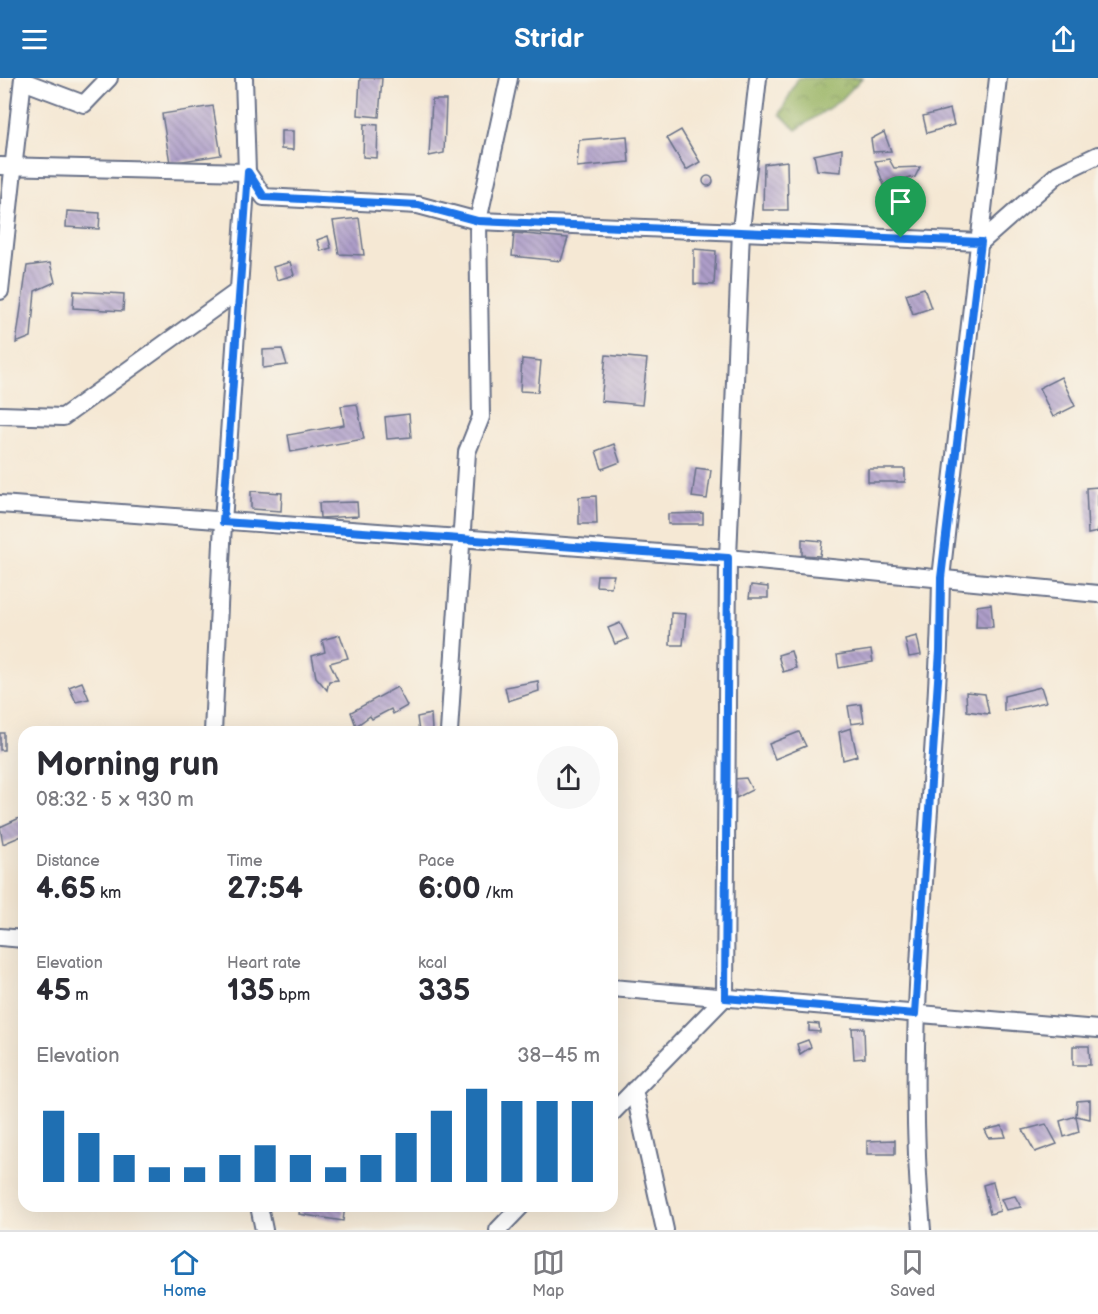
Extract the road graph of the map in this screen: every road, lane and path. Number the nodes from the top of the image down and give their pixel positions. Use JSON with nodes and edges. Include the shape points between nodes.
{"nodes":[{"id":1,"x":109,"y":78,"type":"edge"},
{"id":2,"x":244,"y":78,"type":"edge"},
{"id":3,"x":509,"y":78,"type":"edge"},
{"id":4,"x":758,"y":78,"type":"edge"},
{"id":5,"x":998,"y":78,"type":"edge"},
{"id":6,"x":23,"y":79,"type":"edge"},
{"id":7,"x":1098,"y":156,"type":"edge"},
{"id":8,"x":6,"y":166,"type":"edge"},
{"id":9,"x":248,"y":172,"type":"junction"},
{"id":10,"x":478,"y":221,"type":"junction"},
{"id":11,"x":741,"y":230,"type":"junction"},
{"id":12,"x":981,"y":242,"type":"junction"},
{"id":13,"x":0,"y":291,"type":"edge"},
{"id":14,"x":238,"y":291,"type":"junction"},
{"id":15,"x":0,"y":415,"type":"edge"},
{"id":16,"x":0,"y":504,"type":"edge"},
{"id":17,"x":223,"y":522,"type":"junction"},
{"id":18,"x":460,"y":540,"type":"junction"},
{"id":19,"x":728,"y":558,"type":"junction"},
{"id":20,"x":941,"y":578,"type":"junction"},
{"id":21,"x":1098,"y":594,"type":"edge"},
{"id":22,"x":213,"y":726,"type":"edge"},
{"id":23,"x":449,"y":726,"type":"edge"},
{"id":24,"x":0,"y":937,"type":"edge"},
{"id":25,"x":18,"y":938,"type":"edge"},
{"id":26,"x":618,"y":989,"type":"edge"},
{"id":27,"x":725,"y":998,"type":"junction"},
{"id":28,"x":915,"y":1014,"type":"junction"},
{"id":29,"x":1098,"y":1029,"type":"edge"},
{"id":30,"x":634,"y":1090,"type":"junction"},
{"id":31,"x":618,"y":1107,"type":"edge"},
{"id":32,"x":260,"y":1212,"type":"edge"},
{"id":33,"x":515,"y":1212,"type":"edge"},
{"id":34,"x":264,"y":1230,"type":"edge"},
{"id":35,"x":498,"y":1230,"type":"edge"},
{"id":36,"x":665,"y":1230,"type":"edge"},
{"id":37,"x":922,"y":1230,"type":"edge"}],
"edges":[{"from":1,"to":6,"type":"street","via":[[84,104]]},
{"from":2,"to":9,"type":"street"},
{"from":3,"to":10,"type":"street"},
{"from":4,"to":11,"type":"street"},
{"from":5,"to":12,"type":"street"},
{"from":6,"to":8,"type":"street"},
{"from":7,"to":12,"type":"street","via":[[1058,174]]},
{"from":8,"to":9,"type":"street"},
{"from":8,"to":13,"type":"street"},
{"from":9,"to":10,"type":"street","via":[[264,197],[418,205]]},
{"from":9,"to":14,"type":"street"},
{"from":10,"to":11,"type":"street"},
{"from":10,"to":18,"type":"street","via":[[481,417],[467,452]]},
{"from":11,"to":12,"type":"street"},
{"from":11,"to":19,"type":"street"},
{"from":12,"to":20,"type":"street"},
{"from":14,"to":15,"type":"street","via":[[63,417]]},
{"from":14,"to":17,"type":"street"},
{"from":16,"to":17,"type":"street"},
{"from":17,"to":18,"type":"street"},
{"from":17,"to":22,"type":"street"},
{"from":18,"to":19,"type":"street"},
{"from":18,"to":23,"type":"street"},
{"from":19,"to":20,"type":"street"},
{"from":19,"to":27,"type":"street"},
{"from":20,"to":21,"type":"street"},
{"from":20,"to":28,"type":"street","via":[[940,651]]},
{"from":24,"to":25,"type":"street"},
{"from":26,"to":27,"type":"street"},
{"from":27,"to":28,"type":"street"},
{"from":27,"to":30,"type":"street"},
{"from":28,"to":29,"type":"street"},
{"from":28,"to":37,"type":"street"},
{"from":30,"to":31,"type":"street"},
{"from":30,"to":36,"type":"street"},
{"from":32,"to":34,"type":"street"},
{"from":33,"to":35,"type":"street"}]}
